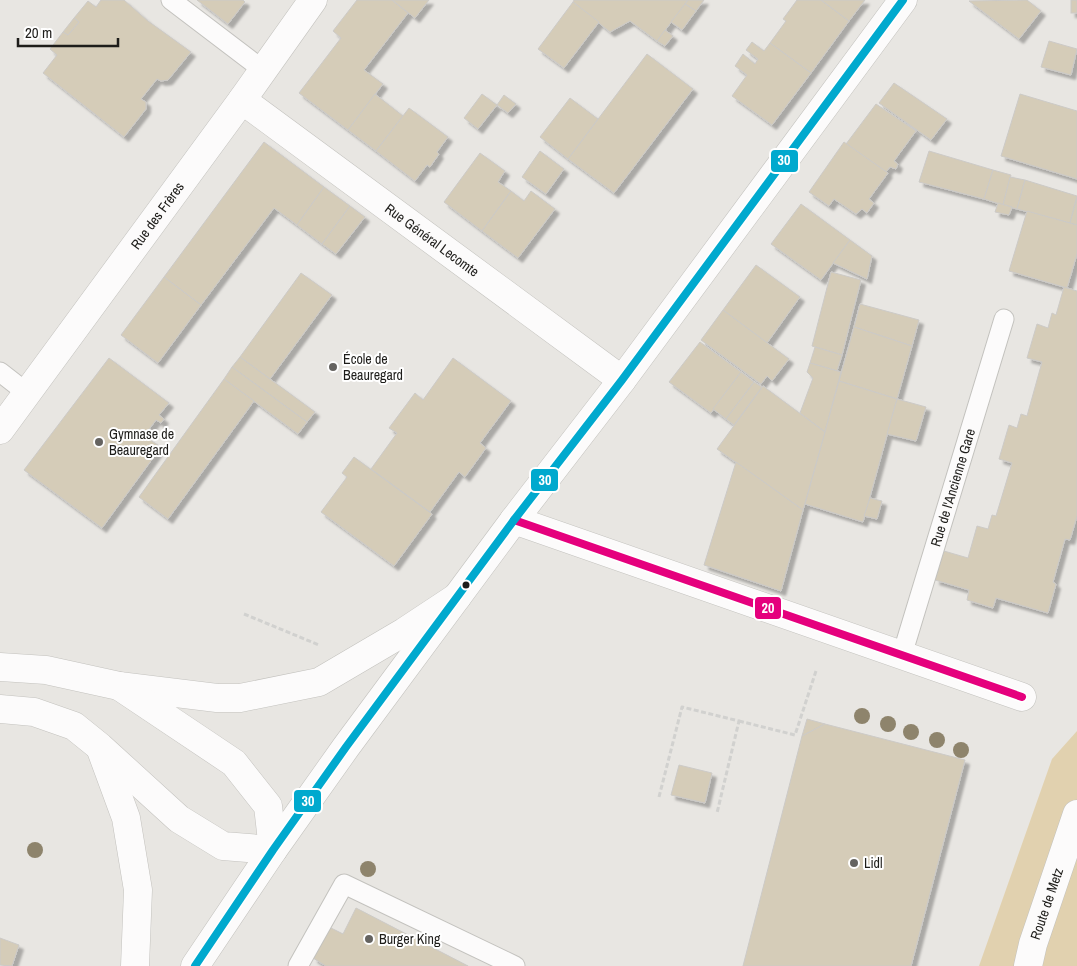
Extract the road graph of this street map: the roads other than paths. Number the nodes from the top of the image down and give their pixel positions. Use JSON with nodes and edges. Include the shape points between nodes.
{"nodes":[{"id":1,"x":171,"y":0,"type":"edge"},
{"id":2,"x":313,"y":0,"type":"edge"},
{"id":3,"x":903,"y":0,"type":"edge"},
{"id":4,"x":263,"y":70,"type":"junction"},
{"id":5,"x":242,"y":100,"type":"junction"},
{"id":6,"x":1004,"y":319,"type":"dead end"},
{"id":7,"x":0,"y":372,"type":"edge"},
{"id":8,"x":622,"y":380,"type":"junction"},
{"id":9,"x":27,"y":393,"type":"junction"},
{"id":10,"x":0,"y":430,"type":"edge"},
{"id":11,"x":514,"y":520,"type":"junction"},
{"id":12,"x":457,"y":597,"type":"junction"},
{"id":13,"x":902,"y":655,"type":"junction"},
{"id":14,"x":0,"y":667,"type":"edge"},
{"id":15,"x":118,"y":686,"type":"junction"},
{"id":16,"x":1022,"y":697,"type":"dead end"},
{"id":17,"x":0,"y":709,"type":"edge"},
{"id":18,"x":100,"y":747,"type":"junction"},
{"id":19,"x":1077,"y":816,"type":"edge"},
{"id":20,"x":273,"y":850,"type":"junction"},
{"id":21,"x":135,"y":966,"type":"edge"},
{"id":22,"x":195,"y":966,"type":"edge"},
{"id":23,"x":298,"y":966,"type":"edge"},
{"id":24,"x":515,"y":966,"type":"edge"},
{"id":25,"x":1028,"y":966,"type":"edge"}],
"edges":[{"from":1,"to":4,"type":"lane"},
{"from":2,"to":4,"type":"main road","name":"Rue des Frères"},
{"from":3,"to":8,"type":"main road"},
{"from":4,"to":5,"type":"main road","name":"Rue des Frères"},
{"from":5,"to":8,"type":"main road","name":"Rue Général Lecomte"},
{"from":5,"to":9,"type":"main road","name":"Rue des Frères"},
{"from":6,"to":13,"type":"lane","name":"Rue de l'Ancienne Gare"},
{"from":7,"to":9,"type":"lane"},
{"from":8,"to":11,"type":"main road"},
{"from":9,"to":10,"type":"main road","name":"Rue des Frères"},
{"from":11,"to":12,"type":"main road"},
{"from":11,"to":13,"type":"main road"},
{"from":12,"to":15,"type":"main road","via":[[319,682],[240,698]]},
{"from":12,"to":20,"type":"main road"},
{"from":13,"to":16,"type":"main road"},
{"from":14,"to":15,"type":"main road","via":[[46,670]]},
{"from":15,"to":20,"type":"main road","via":[[234,763],[268,806]]},
{"from":17,"to":18,"type":"main road","via":[[34,712],[74,726]]},
{"from":18,"to":20,"type":"main road","via":[[179,819],[223,846]]},
{"from":18,"to":21,"type":"main road","via":[[126,818],[134,863],[138,890]]},
{"from":19,"to":25,"type":"main road","name":"Route de Metz","via":[[1032,944]]},
{"from":20,"to":22,"type":"main road"},
{"from":23,"to":24,"type":"lane","via":[[344,884]]}]}
